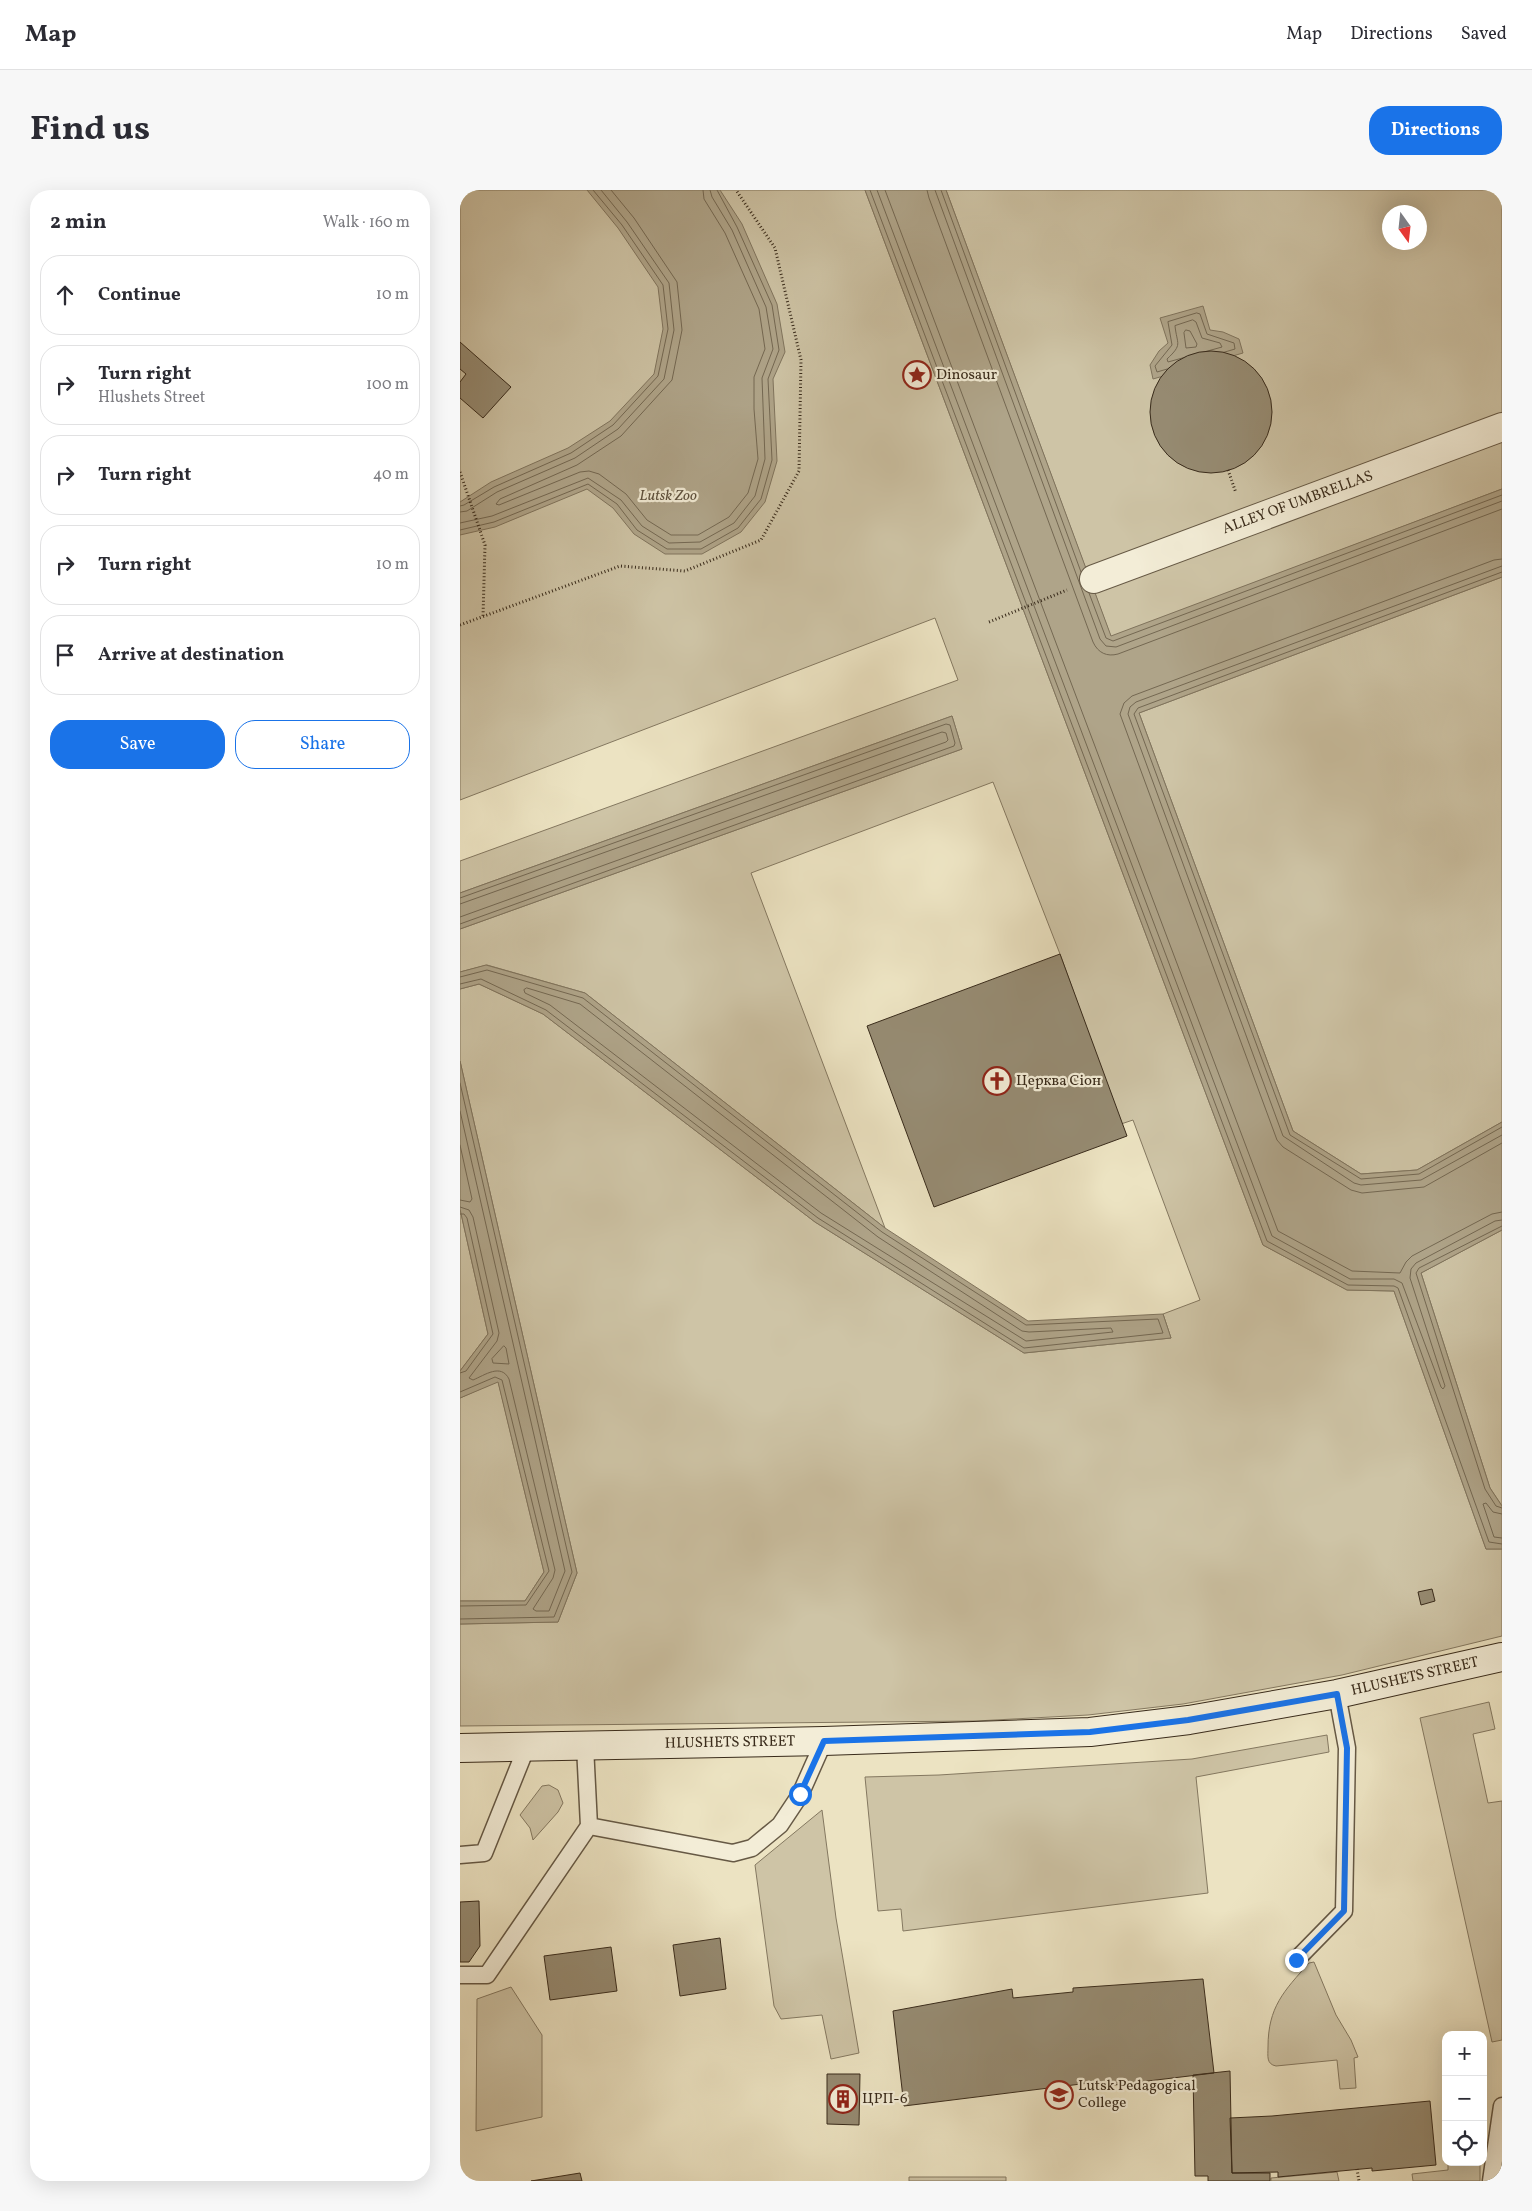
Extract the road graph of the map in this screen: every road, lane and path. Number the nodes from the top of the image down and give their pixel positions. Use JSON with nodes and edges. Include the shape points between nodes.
{"nodes":[{"id":1,"x":736,"y":190,"type":"edge"},
{"id":2,"x":1502,"y":427,"type":"edge"},
{"id":3,"x":460,"y":472,"type":"edge"},
{"id":4,"x":1094,"y":579,"type":"joint"},
{"id":5,"x":483,"y":617,"type":"junction"},
{"id":6,"x":989,"y":622,"type":"dead end"},
{"id":7,"x":460,"y":625,"type":"edge"},
{"id":8,"x":1502,"y":1657,"type":"edge"},
{"id":9,"x":1337,"y":1694,"type":"junction"},
{"id":10,"x":824,"y":1741,"type":"junction"},
{"id":11,"x":527,"y":1746,"type":"junction"},
{"id":12,"x":586,"y":1746,"type":"junction"},
{"id":13,"x":460,"y":1748,"type":"edge"},
{"id":14,"x":589,"y":1826,"type":"junction"},
{"id":15,"x":460,"y":1854,"type":"edge"},
{"id":16,"x":1296,"y":1960,"type":"dead end"},
{"id":17,"x":460,"y":1975,"type":"edge"},
{"id":18,"x":1502,"y":2106,"type":"edge"},
{"id":19,"x":1357,"y":2170,"type":"dead end"},
{"id":20,"x":1359,"y":2181,"type":"edge"},
{"id":21,"x":1491,"y":2181,"type":"edge"}],
"edges":[{"from":1,"to":5,"type":"path","via":[[775,248],[801,360],[799,471],[761,540],[685,571],[620,566]]},
{"from":2,"to":4,"type":"street","name":"ALLEY OF UMBRELLAS"},
{"from":3,"to":5,"type":"path","via":[[485,545]]},
{"from":4,"to":6,"type":"path"},
{"from":5,"to":7,"type":"path"},
{"from":8,"to":9,"type":"street","name":"HLUSHETS STREET"},
{"from":9,"to":10,"type":"street","name":"HLUSHETS STREET","via":[[1188,1720],[1090,1732]]},
{"from":9,"to":16,"type":"lane","via":[[1347,1748],[1344,1911]]},
{"from":10,"to":12,"type":"street","name":"HLUSHETS STREET"},
{"from":10,"to":14,"type":"lane","via":[[800,1794],[780,1825],[752,1848],[733,1853]]},
{"from":11,"to":12,"type":"street","name":"HLUSHETS STREET"},
{"from":11,"to":13,"type":"street","name":"HLUSHETS STREET"},
{"from":11,"to":15,"type":"lane","via":[[484,1853]]},
{"from":12,"to":14,"type":"lane"},
{"from":14,"to":17,"type":"lane","via":[[487,1975]]},
{"from":18,"to":21,"type":"lane"},
{"from":19,"to":20,"type":"path"}]}
